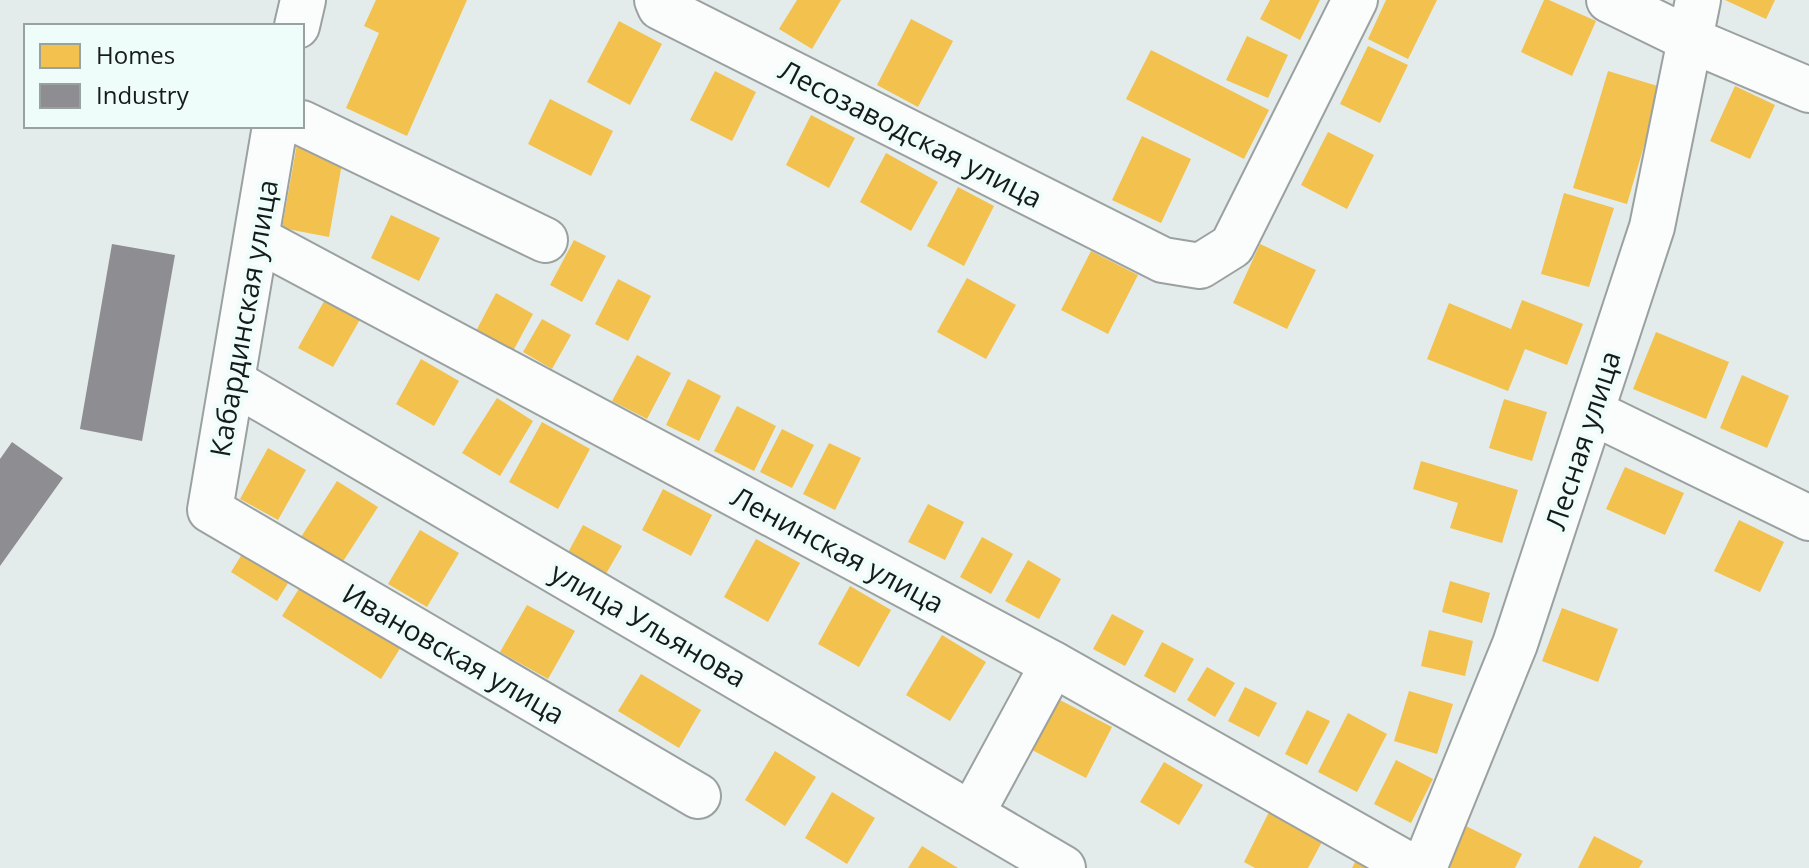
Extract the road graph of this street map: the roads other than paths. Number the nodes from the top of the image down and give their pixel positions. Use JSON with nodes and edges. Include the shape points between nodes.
{"nodes":[{"id":1,"x":303,"y":0,"type":"edge"},
{"id":2,"x":1355,"y":0,"type":"edge"},
{"id":3,"x":1609,"y":0,"type":"edge"},
{"id":4,"x":658,"y":3,"type":"edge"},
{"id":5,"x":1695,"y":20,"type":"edge"},
{"id":6,"x":297,"y":24,"type":"edge"},
{"id":7,"x":1809,"y":90,"type":"edge"},
{"id":8,"x":304,"y":124,"type":"edge"},
{"id":9,"x":275,"y":128,"type":"edge"},
{"id":10,"x":257,"y":239,"type":"junction"},
{"id":11,"x":545,"y":240,"type":"dead end"},
{"id":12,"x":233,"y":382,"type":"junction"},
{"id":13,"x":1592,"y":412,"type":"junction"},
{"id":14,"x":210,"y":510,"type":"joint"},
{"id":15,"x":1809,"y":518,"type":"edge"},
{"id":16,"x":1053,"y":664,"type":"junction"},
{"id":17,"x":698,"y":796,"type":"dead end"},
{"id":18,"x":972,"y":813,"type":"junction"},
{"id":19,"x":1063,"y":868,"type":"edge"},
{"id":20,"x":1414,"y":868,"type":"edge"},
{"id":21,"x":1424,"y":868,"type":"edge"}],
"edges":[{"from":1,"to":6,"type":"street"},
{"from":2,"to":4,"type":"street","name":"Лесозаводская улица","via":[[1232,246],[1200,266],[1163,260]]},
{"from":3,"to":5,"type":"street"},
{"from":5,"to":7,"type":"street"},
{"from":5,"to":13,"type":"street","name":"Лесная улица","via":[[1652,227]]},
{"from":8,"to":11,"type":"street"},
{"from":9,"to":10,"type":"street","name":"Кабардинская улица"},
{"from":10,"to":12,"type":"street","name":"Кабардинская улица"},
{"from":10,"to":16,"type":"street","name":"Ленинская улица"},
{"from":12,"to":14,"type":"street","name":"Кабардинская улица"},
{"from":12,"to":18,"type":"street","name":"улица Ульянова"},
{"from":13,"to":15,"type":"street"},
{"from":13,"to":21,"type":"street","name":"Лесная улица","via":[[1515,644]]},
{"from":14,"to":17,"type":"street","name":"Ивановская улица"},
{"from":16,"to":18,"type":"street"},
{"from":16,"to":20,"type":"street","name":"Ленинская улица"},
{"from":18,"to":19,"type":"street","name":"улица Ульянова"}]}
